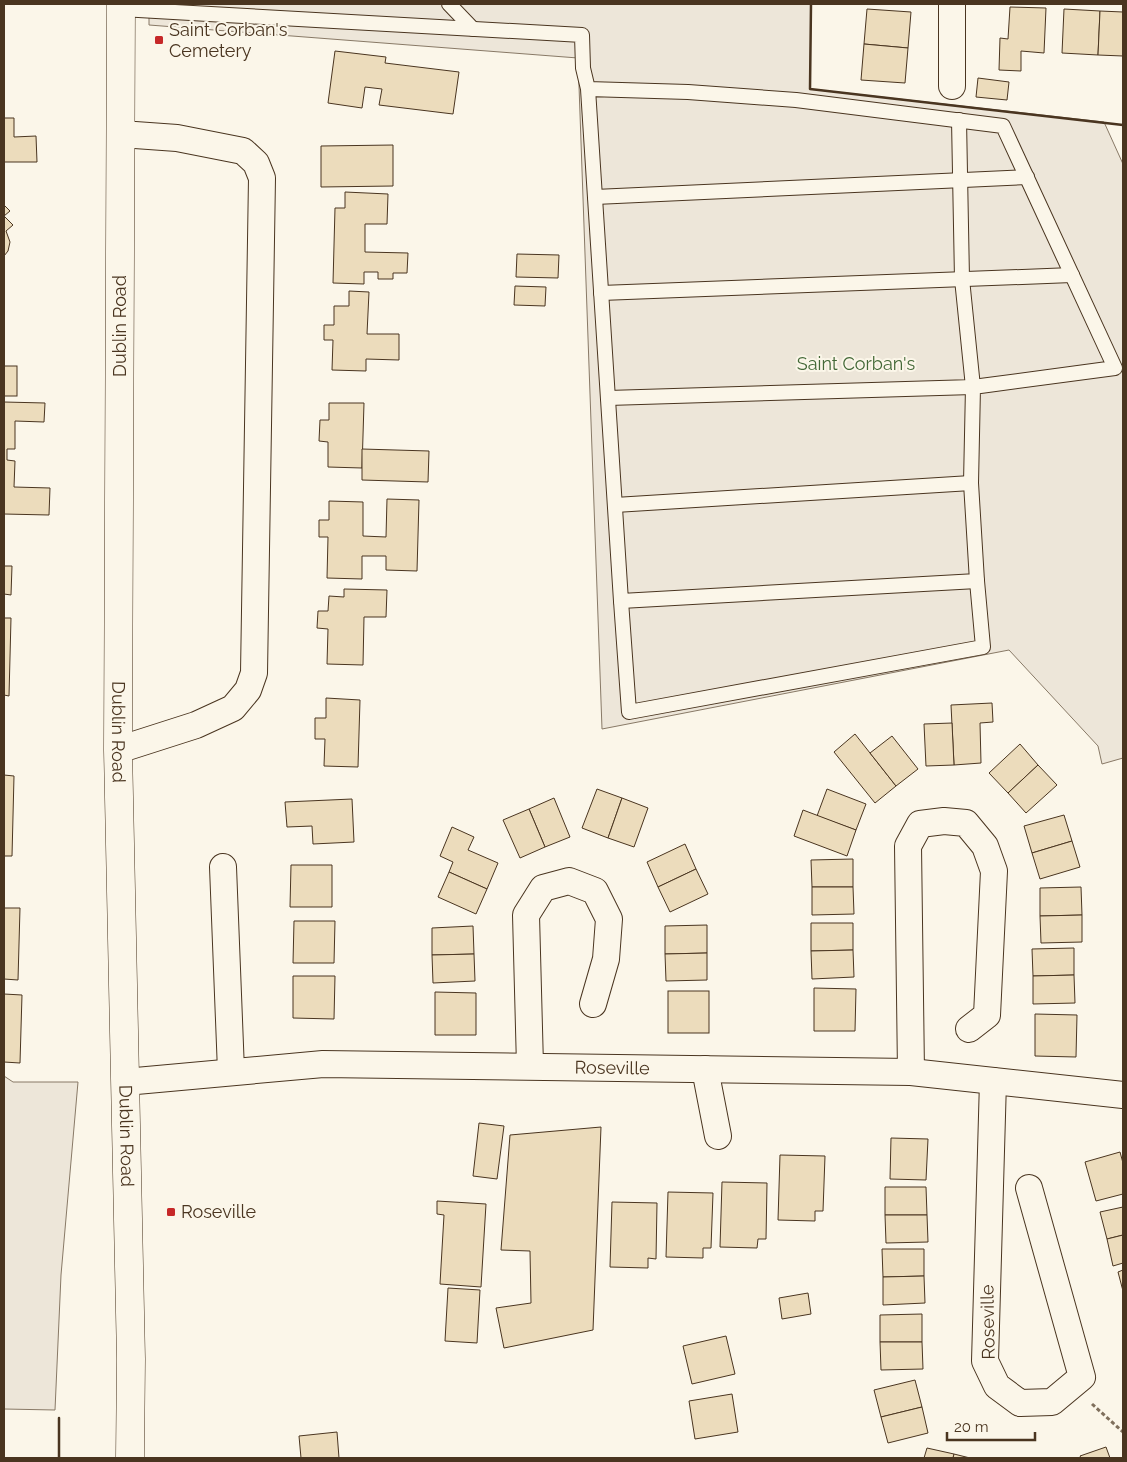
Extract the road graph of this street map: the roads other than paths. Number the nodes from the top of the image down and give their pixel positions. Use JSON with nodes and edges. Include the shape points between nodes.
{"nodes":[{"id":1,"x":449,"y":4,"type":"edge"},
{"id":2,"x":952,"y":4,"type":"edge"},
{"id":3,"x":121,"y":6,"type":"edge"},
{"id":4,"x":473,"y":29,"type":"junction"},
{"id":5,"x":952,"y":86,"type":"dead end"},
{"id":6,"x":588,"y":89,"type":"junction"},
{"id":7,"x":959,"y":120,"type":"junction"},
{"id":8,"x":121,"y":134,"type":"junction"},
{"id":9,"x":1027,"y":178,"type":"junction"},
{"id":10,"x":960,"y":180,"type":"junction"},
{"id":11,"x":595,"y":198,"type":"junction"},
{"id":12,"x":1072,"y":274,"type":"junction"},
{"id":13,"x":962,"y":279,"type":"junction"},
{"id":14,"x":601,"y":293,"type":"junction"},
{"id":15,"x":1119,"y":368,"type":"edge"},
{"id":16,"x":973,"y":387,"type":"junction"},
{"id":17,"x":608,"y":398,"type":"junction"},
{"id":18,"x":971,"y":482,"type":"junction"},
{"id":19,"x":615,"y":505,"type":"junction"},
{"id":20,"x":978,"y":581,"type":"junction"},
{"id":21,"x":621,"y":601,"type":"junction"},
{"id":22,"x":118,"y":750,"type":"junction"},
{"id":23,"x":223,"y":867,"type":"dead end"},
{"id":24,"x":592,"y":1004,"type":"dead end"},
{"id":25,"x":969,"y":1029,"type":"dead end"},
{"id":26,"x":530,"y":1066,"type":"junction"},
{"id":27,"x":705,"y":1069,"type":"junction"},
{"id":28,"x":231,"y":1072,"type":"junction"},
{"id":29,"x":911,"y":1072,"type":"junction"},
{"id":30,"x":993,"y":1081,"type":"junction"},
{"id":31,"x":125,"y":1082,"type":"junction"},
{"id":32,"x":1123,"y":1095,"type":"edge"},
{"id":33,"x":718,"y":1136,"type":"dead end"},
{"id":34,"x":1029,"y":1188,"type":"dead end"},
{"id":35,"x":130,"y":1458,"type":"edge"}],
"edges":[{"from":1,"to":4,"type":"lane"},
{"from":2,"to":5,"type":"street"},
{"from":3,"to":4,"type":"lane"},
{"from":3,"to":8,"type":"main road","name":"Dublin Road"},
{"from":4,"to":6,"type":"lane","via":[[582,35],[583,68]]},
{"from":6,"to":7,"type":"lane","via":[[688,92],[786,100]]},
{"from":6,"to":11,"type":"lane"},
{"from":7,"to":9,"type":"lane","via":[[1003,126]]},
{"from":7,"to":10,"type":"lane"},
{"from":8,"to":22,"type":"main road","name":"Dublin Road"},
{"from":8,"to":22,"type":"street","via":[[177,138],[244,151],[256,163],[262,178],[254,673],[248,690],[233,708],[196,725]]},
{"from":9,"to":10,"type":"lane"},
{"from":9,"to":12,"type":"lane"},
{"from":10,"to":11,"type":"lane"},
{"from":10,"to":13,"type":"lane"},
{"from":11,"to":14,"type":"lane"},
{"from":12,"to":13,"type":"lane"},
{"from":12,"to":15,"type":"lane"},
{"from":13,"to":14,"type":"lane"},
{"from":13,"to":16,"type":"lane"},
{"from":14,"to":17,"type":"lane"},
{"from":15,"to":16,"type":"lane"},
{"from":16,"to":17,"type":"lane"},
{"from":16,"to":18,"type":"lane"},
{"from":17,"to":19,"type":"lane"},
{"from":18,"to":19,"type":"lane"},
{"from":18,"to":20,"type":"lane"},
{"from":19,"to":21,"type":"lane"},
{"from":20,"to":21,"type":"lane"},
{"from":20,"to":21,"type":"lane","via":[[983,647],[629,712]]},
{"from":22,"to":31,"type":"main road","name":"Dublin Road"},
{"from":23,"to":28,"type":"street"},
{"from":24,"to":26,"type":"street","via":[[606,959],[609,919],[595,891],[569,881],[543,888],[526,915]]},
{"from":25,"to":29,"type":"street","via":[[987,1015],[994,871],[985,846],[966,823],[944,820],[920,824],[908,846]]},
{"from":26,"to":27,"type":"street","name":"Roseville"},
{"from":26,"to":28,"type":"street","name":"Roseville","via":[[323,1064]]},
{"from":27,"to":29,"type":"street","name":"Roseville"},
{"from":27,"to":33,"type":"street"},
{"from":28,"to":31,"type":"street","name":"Roseville"},
{"from":29,"to":30,"type":"street","name":"Roseville"},
{"from":30,"to":32,"type":"street","name":"Roseville"},
{"from":30,"to":34,"type":"street","name":"Roseville","via":[[985,1361],[997,1386],[1020,1403],[1052,1402],[1082,1377]]},
{"from":31,"to":35,"type":"main road","name":"Dublin Road"}]}
